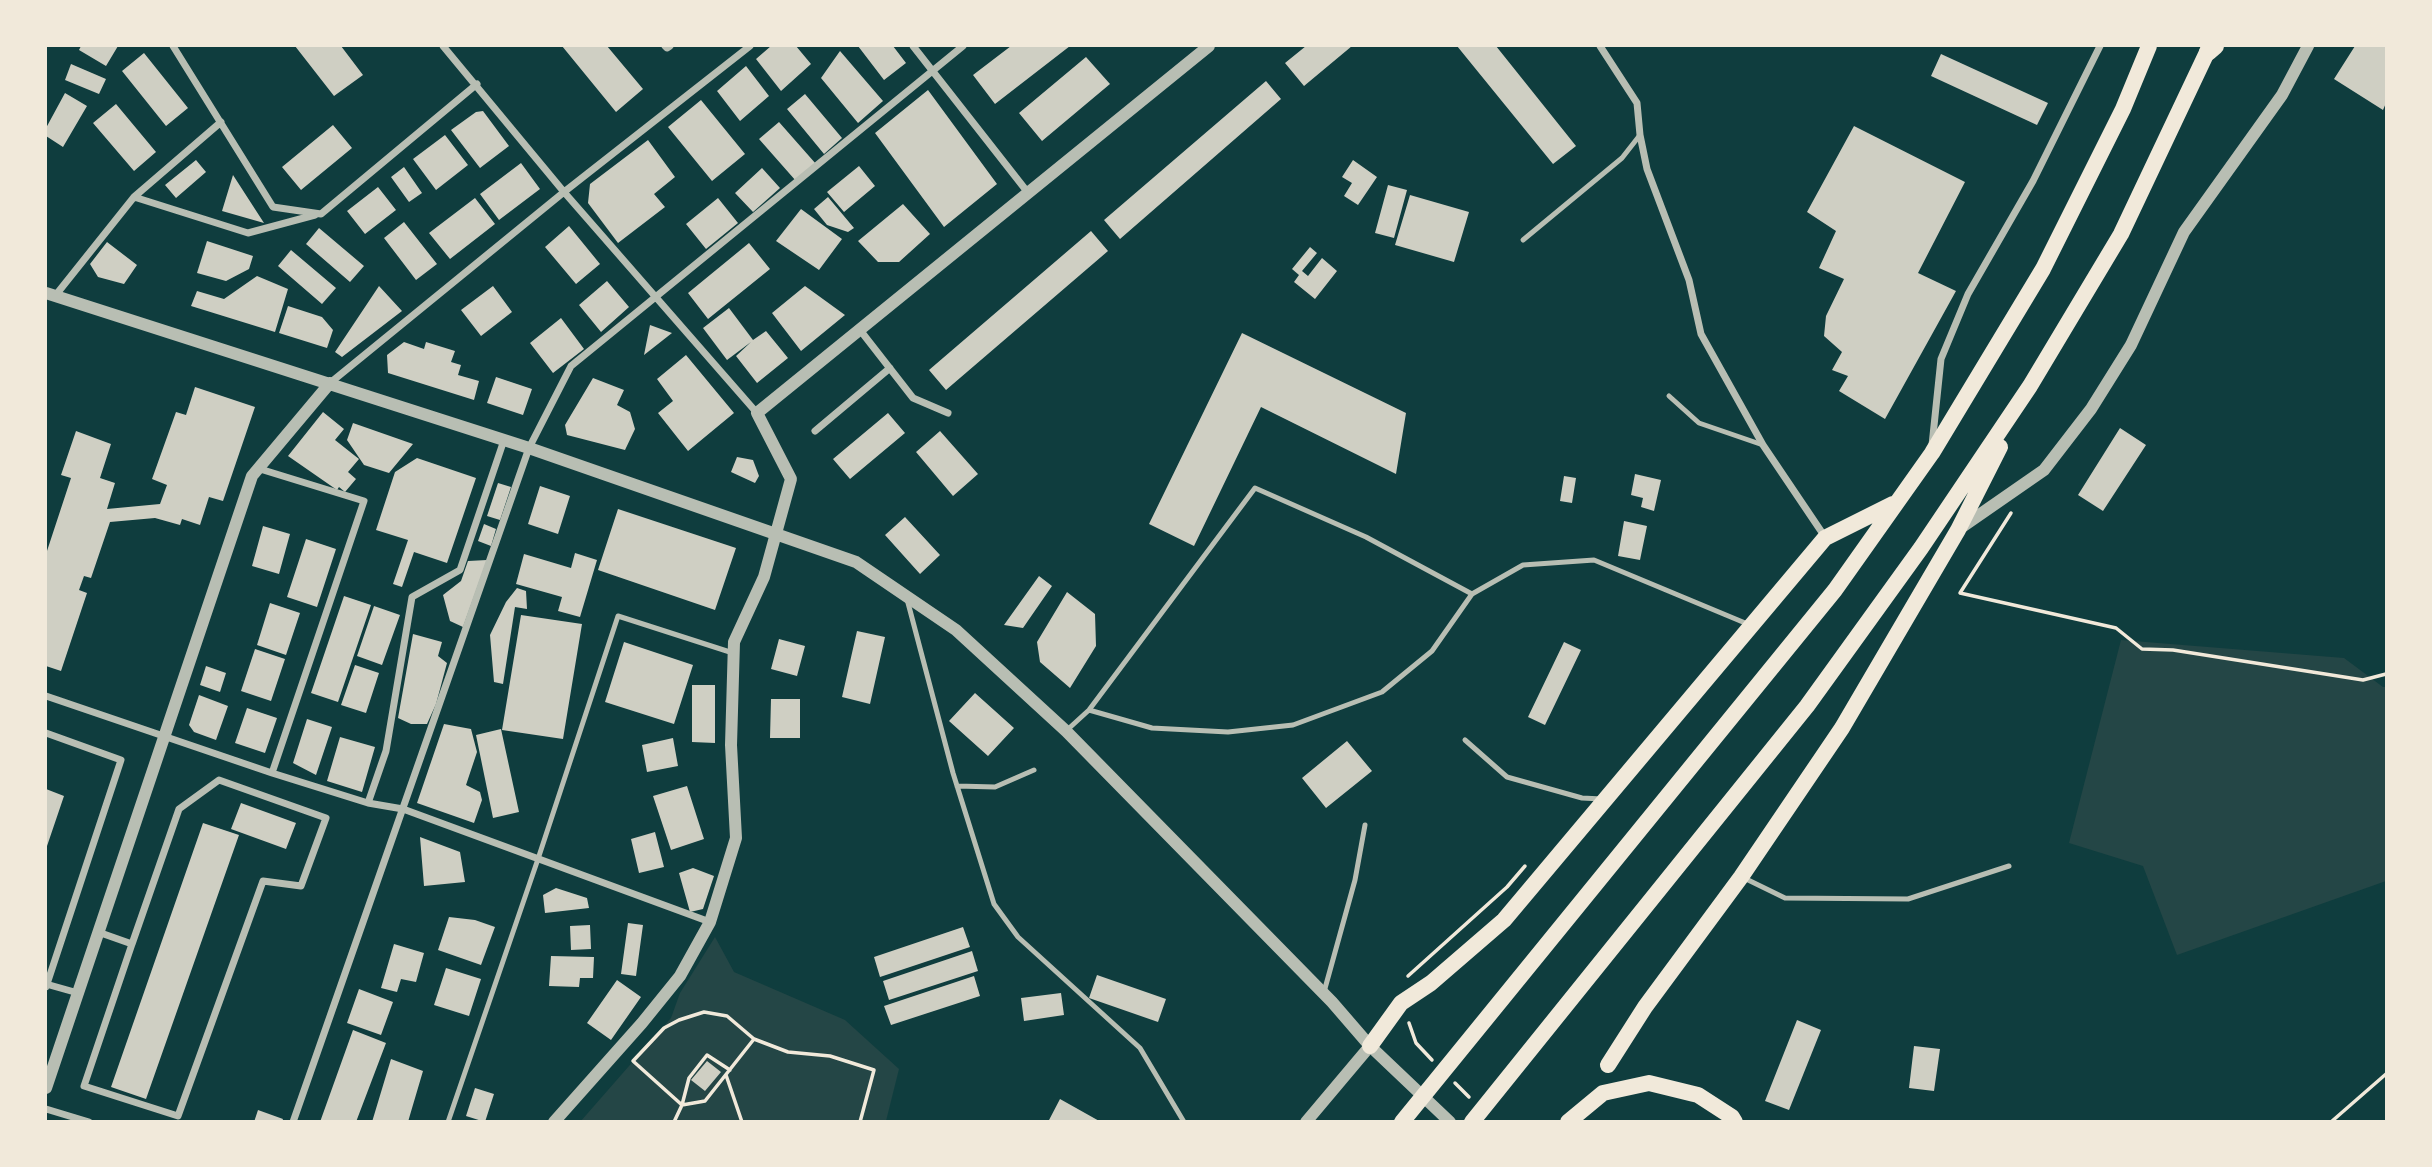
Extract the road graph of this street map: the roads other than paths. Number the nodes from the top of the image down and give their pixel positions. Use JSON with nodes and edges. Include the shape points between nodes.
{"nodes":[{"id":1,"x":173,"y":46,"type":"edge"},
{"id":2,"x":443,"y":46,"type":"edge"},
{"id":3,"x":750,"y":46,"type":"edge"},
{"id":4,"x":913,"y":46,"type":"edge"},
{"id":5,"x":963,"y":46,"type":"edge"},
{"id":6,"x":1209,"y":46,"type":"edge"},
{"id":7,"x":1600,"y":46,"type":"edge"},
{"id":8,"x":2100,"y":46,"type":"edge"},
{"id":9,"x":2149,"y":46,"type":"edge"},
{"id":10,"x":2308,"y":46,"type":"edge"},
{"id":11,"x":2211,"y":48,"type":"edge"},
{"id":12,"x":933,"y":70,"type":"junction"},
{"id":13,"x":477,"y":84,"type":"junction"},
{"id":14,"x":221,"y":122,"type":"junction"},
{"id":15,"x":1640,"y":135,"type":"junction"},
{"id":16,"x":564,"y":192,"type":"junction"},
{"id":17,"x":1029,"y":194,"type":"junction"},
{"id":18,"x":134,"y":197,"type":"junction"},
{"id":19,"x":321,"y":214,"type":"junction"},
{"id":20,"x":1522,"y":240,"type":"dead end"},
{"id":21,"x":50,"y":294,"type":"edge"},
{"id":22,"x":656,"y":297,"type":"junction"},
{"id":23,"x":860,"y":330,"type":"junction"},
{"id":24,"x":890,"y":368,"type":"junction"},
{"id":25,"x":330,"y":383,"type":"junction"},
{"id":26,"x":2030,"y":386,"type":"junction"},
{"id":27,"x":1669,"y":396,"type":"dead end"},
{"id":28,"x":757,"y":413,"type":"junction"},
{"id":29,"x":948,"y":413,"type":"dead end"},
{"id":30,"x":815,"y":431,"type":"dead end"},
{"id":31,"x":504,"y":440,"type":"junction"},
{"id":32,"x":1763,"y":445,"type":"junction"},
{"id":33,"x":529,"y":447,"type":"junction"},
{"id":34,"x":1932,"y":453,"type":"junction"},
{"id":35,"x":260,"y":469,"type":"junction"},
{"id":36,"x":1895,"y":503,"type":"junction"},
{"id":37,"x":1958,"y":530,"type":"junction"},
{"id":38,"x":775,"y":534,"type":"junction"},
{"id":39,"x":1825,"y":537,"type":"junction"},
{"id":40,"x":1472,"y":594,"type":"junction"},
{"id":41,"x":906,"y":596,"type":"junction"},
{"id":42,"x":1752,"y":626,"type":"junction"},
{"id":43,"x":733,"y":653,"type":"junction"},
{"id":44,"x":46,"y":696,"type":"edge"},
{"id":45,"x":1089,"y":710,"type":"junction"},
{"id":46,"x":1066,"y":731,"type":"junction"},
{"id":47,"x":46,"y":733,"type":"edge"},
{"id":48,"x":165,"y":735,"type":"junction"},
{"id":49,"x":1465,"y":740,"type":"dead end"},
{"id":50,"x":1034,"y":770,"type":"dead end"},
{"id":51,"x":272,"y":773,"type":"junction"},
{"id":52,"x":957,"y":786,"type":"junction"},
{"id":53,"x":1605,"y":800,"type":"junction"},
{"id":54,"x":368,"y":803,"type":"junction"},
{"id":55,"x":402,"y":809,"type":"junction"},
{"id":56,"x":1364,"y":825,"type":"dead end"},
{"id":57,"x":538,"y":859,"type":"junction"},
{"id":58,"x":2010,"y":866,"type":"dead end"},
{"id":59,"x":1741,"y":877,"type":"junction"},
{"id":60,"x":710,"y":922,"type":"junction"},
{"id":61,"x":98,"y":932,"type":"junction"},
{"id":62,"x":132,"y":944,"type":"junction"},
{"id":63,"x":46,"y":985,"type":"edge"},
{"id":64,"x":78,"y":993,"type":"junction"},
{"id":65,"x":1324,"y":993,"type":"junction"},
{"id":66,"x":1370,"y":1046,"type":"junction"},
{"id":67,"x":1608,"y":1065,"type":"dead end"},
{"id":68,"x":46,"y":1088,"type":"edge"},
{"id":69,"x":46,"y":1109,"type":"edge"},
{"id":70,"x":1404,"y":1119,"type":"edge"},
{"id":71,"x":89,"y":1122,"type":"edge"},
{"id":72,"x":293,"y":1122,"type":"edge"},
{"id":73,"x":448,"y":1122,"type":"edge"},
{"id":74,"x":554,"y":1122,"type":"edge"},
{"id":75,"x":1184,"y":1122,"type":"edge"},
{"id":76,"x":1306,"y":1122,"type":"edge"},
{"id":77,"x":1450,"y":1122,"type":"edge"},
{"id":78,"x":1472,"y":1122,"type":"edge"},
{"id":79,"x":1568,"y":1122,"type":"edge"},
{"id":80,"x":1735,"y":1122,"type":"edge"}],
"edges":[{"from":1,"to":14,"type":"street"},
{"from":2,"to":13,"type":"street"},
{"from":3,"to":16,"type":"street"},
{"from":4,"to":12,"type":"street"},
{"from":5,"to":12,"type":"street"},
{"from":6,"to":17,"type":"street"},
{"from":7,"to":15,"type":"street","via":[[1637,103]]},
{"from":8,"to":34,"type":"street","via":[[1968,294],[1946,346]]},
{"from":9,"to":34,"type":"highway","via":[[2123,109],[2043,269]]},
{"from":10,"to":37,"type":"street","via":[[2282,95],[2184,232],[2131,345],[2091,409],[2045,470]]},
{"from":11,"to":26,"type":"highway","via":[[2121,234]]},
{"from":12,"to":17,"type":"street"},
{"from":12,"to":22,"type":"street"},
{"from":13,"to":16,"type":"street"},
{"from":13,"to":19,"type":"street"},
{"from":14,"to":18,"type":"street"},
{"from":14,"to":19,"type":"street","via":[[273,207]]},
{"from":15,"to":20,"type":"lane","via":[[1622,158]]},
{"from":15,"to":32,"type":"street","via":[[1647,169],[1689,280],[1701,334]]},
{"from":16,"to":22,"type":"street"},
{"from":16,"to":25,"type":"street"},
{"from":17,"to":23,"type":"street"},
{"from":18,"to":19,"type":"street","via":[[247,233]]},
{"from":18,"to":21,"type":"street"},
{"from":21,"to":25,"type":"street"},
{"from":22,"to":28,"type":"street"},
{"from":22,"to":33,"type":"street","via":[[571,366]]},
{"from":23,"to":24,"type":"street"},
{"from":23,"to":28,"type":"street"},
{"from":24,"to":29,"type":"street","via":[[913,398]]},
{"from":24,"to":30,"type":"street"},
{"from":25,"to":31,"type":"street"},
{"from":25,"to":35,"type":"street"},
{"from":26,"to":37,"type":"highway"},
{"from":26,"to":78,"type":"highway","via":[[1807,706],[1479,1104]]},
{"from":27,"to":32,"type":"lane","via":[[1699,423]]},
{"from":28,"to":38,"type":"street","via":[[791,479]]},
{"from":31,"to":33,"type":"street"},
{"from":31,"to":54,"type":"street","via":[[460,570],[412,597],[386,751]]},
{"from":32,"to":39,"type":"street"},
{"from":33,"to":38,"type":"street"},
{"from":33,"to":55,"type":"street"},
{"from":34,"to":36,"type":"highway"},
{"from":35,"to":48,"type":"street","via":[[252,476]]},
{"from":35,"to":51,"type":"street","via":[[364,500]]},
{"from":36,"to":39,"type":"highway"},
{"from":36,"to":70,"type":"highway","via":[[1835,590],[1441,1065]]},
{"from":37,"to":59,"type":"highway","via":[[1842,728]]},
{"from":38,"to":41,"type":"street","via":[[856,562]]},
{"from":38,"to":43,"type":"street","via":[[764,577]]},
{"from":39,"to":42,"type":"highway"},
{"from":40,"to":42,"type":"lane","via":[[1522,565],[1594,560]]},
{"from":40,"to":45,"type":"lane","via":[[1432,651],[1382,692],[1293,725],[1228,732],[1152,728]]},
{"from":40,"to":45,"type":"lane","via":[[1366,537],[1255,488]]},
{"from":41,"to":46,"type":"street","via":[[956,630]]},
{"from":41,"to":52,"type":"lane"},
{"from":42,"to":53,"type":"highway"},
{"from":43,"to":57,"type":"lane","via":[[618,616]]},
{"from":43,"to":60,"type":"street","via":[[736,838]]},
{"from":44,"to":48,"type":"street"},
{"from":45,"to":46,"type":"lane"},
{"from":46,"to":65,"type":"street"},
{"from":47,"to":63,"type":"street","via":[[121,761]]},
{"from":48,"to":51,"type":"street"},
{"from":48,"to":61,"type":"street"},
{"from":49,"to":53,"type":"lane","via":[[1507,777]]},
{"from":50,"to":52,"type":"lane","via":[[995,787]]},
{"from":51,"to":54,"type":"street"},
{"from":52,"to":75,"type":"lane","via":[[995,904],[1018,937],[1140,1048]]},
{"from":53,"to":66,"type":"highway","via":[[1504,920],[1401,1003]]},
{"from":54,"to":55,"type":"street"},
{"from":55,"to":57,"type":"street"},
{"from":55,"to":72,"type":"street"},
{"from":56,"to":65,"type":"lane","via":[[1355,880]]},
{"from":57,"to":60,"type":"street"},
{"from":57,"to":73,"type":"lane"},
{"from":58,"to":59,"type":"lane","via":[[1908,899],[1785,898]]},
{"from":59,"to":67,"type":"highway"},
{"from":60,"to":74,"type":"street","via":[[680,976]]},
{"from":61,"to":62,"type":"street"},
{"from":61,"to":64,"type":"street"},
{"from":62,"to":62,"type":"street","via":[[179,809],[219,780],[326,818],[301,886],[262,881],[178,1116],[84,1086]]},
{"from":63,"to":64,"type":"street"},
{"from":64,"to":68,"type":"street"},
{"from":65,"to":66,"type":"street"},
{"from":66,"to":76,"type":"street"},
{"from":66,"to":77,"type":"street"},
{"from":69,"to":71,"type":"street"},
{"from":79,"to":80,"type":"highway","via":[[1603,1093],[1649,1083],[1698,1095]]}]}
